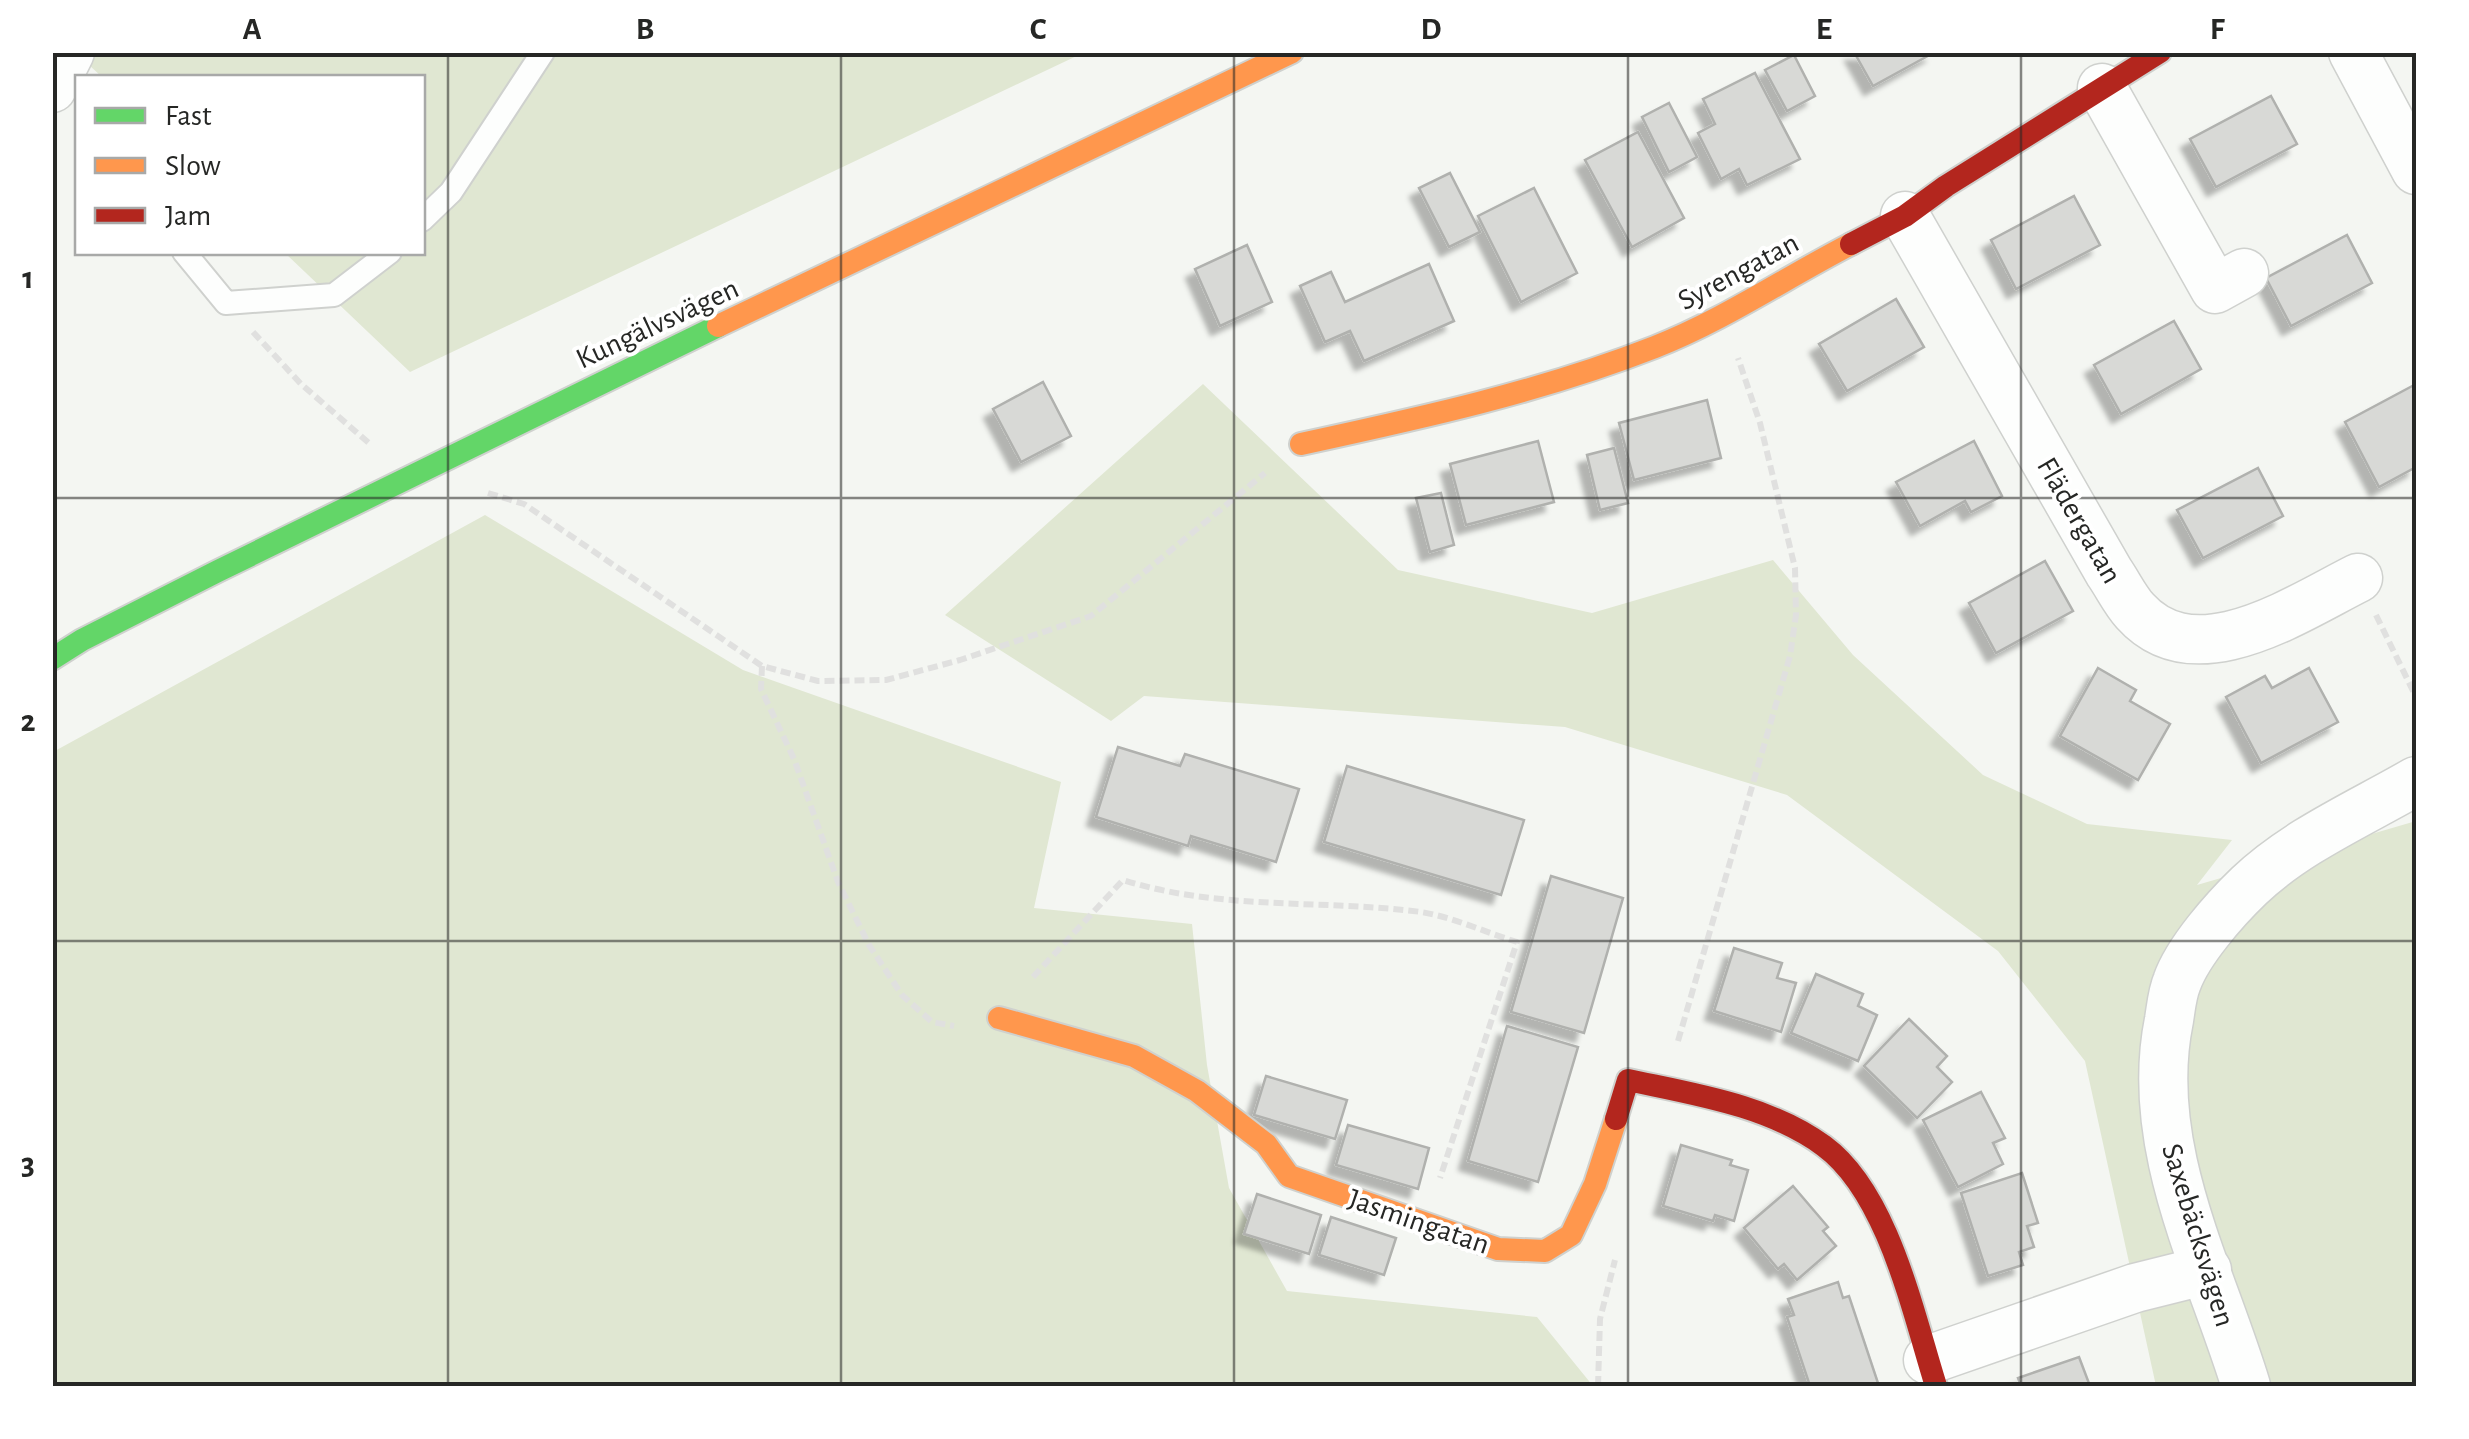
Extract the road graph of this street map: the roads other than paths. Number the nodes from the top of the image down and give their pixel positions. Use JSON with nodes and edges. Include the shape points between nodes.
{"nodes":[{"id":1,"x":543,"y":52,"type":"edge"},
{"id":2,"x":1292,"y":52,"type":"edge"},
{"id":3,"x":2160,"y":52,"type":"edge"},
{"id":4,"x":2353,"y":52,"type":"edge"},
{"id":5,"x":2102,"y":88,"type":"junction"},
{"id":6,"x":2416,"y":170,"type":"edge"},
{"id":7,"x":1904,"y":216,"type":"junction"},
{"id":8,"x":425,"y":217,"type":"edge"},
{"id":9,"x":186,"y":255,"type":"edge"},
{"id":10,"x":386,"y":255,"type":"edge"},
{"id":11,"x":2244,"y":272,"type":"dead end"},
{"id":12,"x":1301,"y":444,"type":"road end"},
{"id":13,"x":2358,"y":578,"type":"road end"},
{"id":14,"x":52,"y":659,"type":"edge"},
{"id":15,"x":2416,"y":781,"type":"edge"},
{"id":16,"x":999,"y":1018,"type":"road end"},
{"id":17,"x":2208,"y":1270,"type":"junction"},
{"id":18,"x":1932,"y":1374,"type":"edge"},
{"id":19,"x":2246,"y":1386,"type":"edge"}],
"edges":[{"from":1,"to":8,"type":"lane","via":[[451,192]]},
{"from":2,"to":14,"type":"street","name":"Kungälvsvägen","via":[[408,478]]},
{"from":3,"to":5,"type":"street","name":"Syrengatan"},
{"from":4,"to":6,"type":"street"},
{"from":5,"to":7,"type":"street","name":"Syrengatan"},
{"from":5,"to":11,"type":"street","via":[[2215,289]]},
{"from":7,"to":12,"type":"street","name":"Syrengatan","via":[[1656,347],[1472,408]]},
{"from":7,"to":13,"type":"street","name":"Flädergatan","via":[[2136,612],[2164,634],[2204,641],[2277,619]]},
{"from":9,"to":10,"type":"lane","via":[[226,303],[334,295]]},
{"from":15,"to":17,"type":"street","name":"Saxebäcksvägen","via":[[2298,848],[2250,885],[2177,982],[2165,1037],[2162,1114],[2176,1180]]},
{"from":16,"to":18,"type":"street","name":"Jasmingatan","via":[[1134,1056],[1197,1091],[1266,1144],[1289,1176],[1498,1249],[1545,1251],[1571,1235],[1628,1080],[1776,1120],[1827,1148],[1857,1179],[1885,1234]]},
{"from":17,"to":18,"type":"street","name":"Jasmingatan","via":[[2135,1288]]},
{"from":17,"to":19,"type":"street","name":"Saxebäcksvägen"}]}
